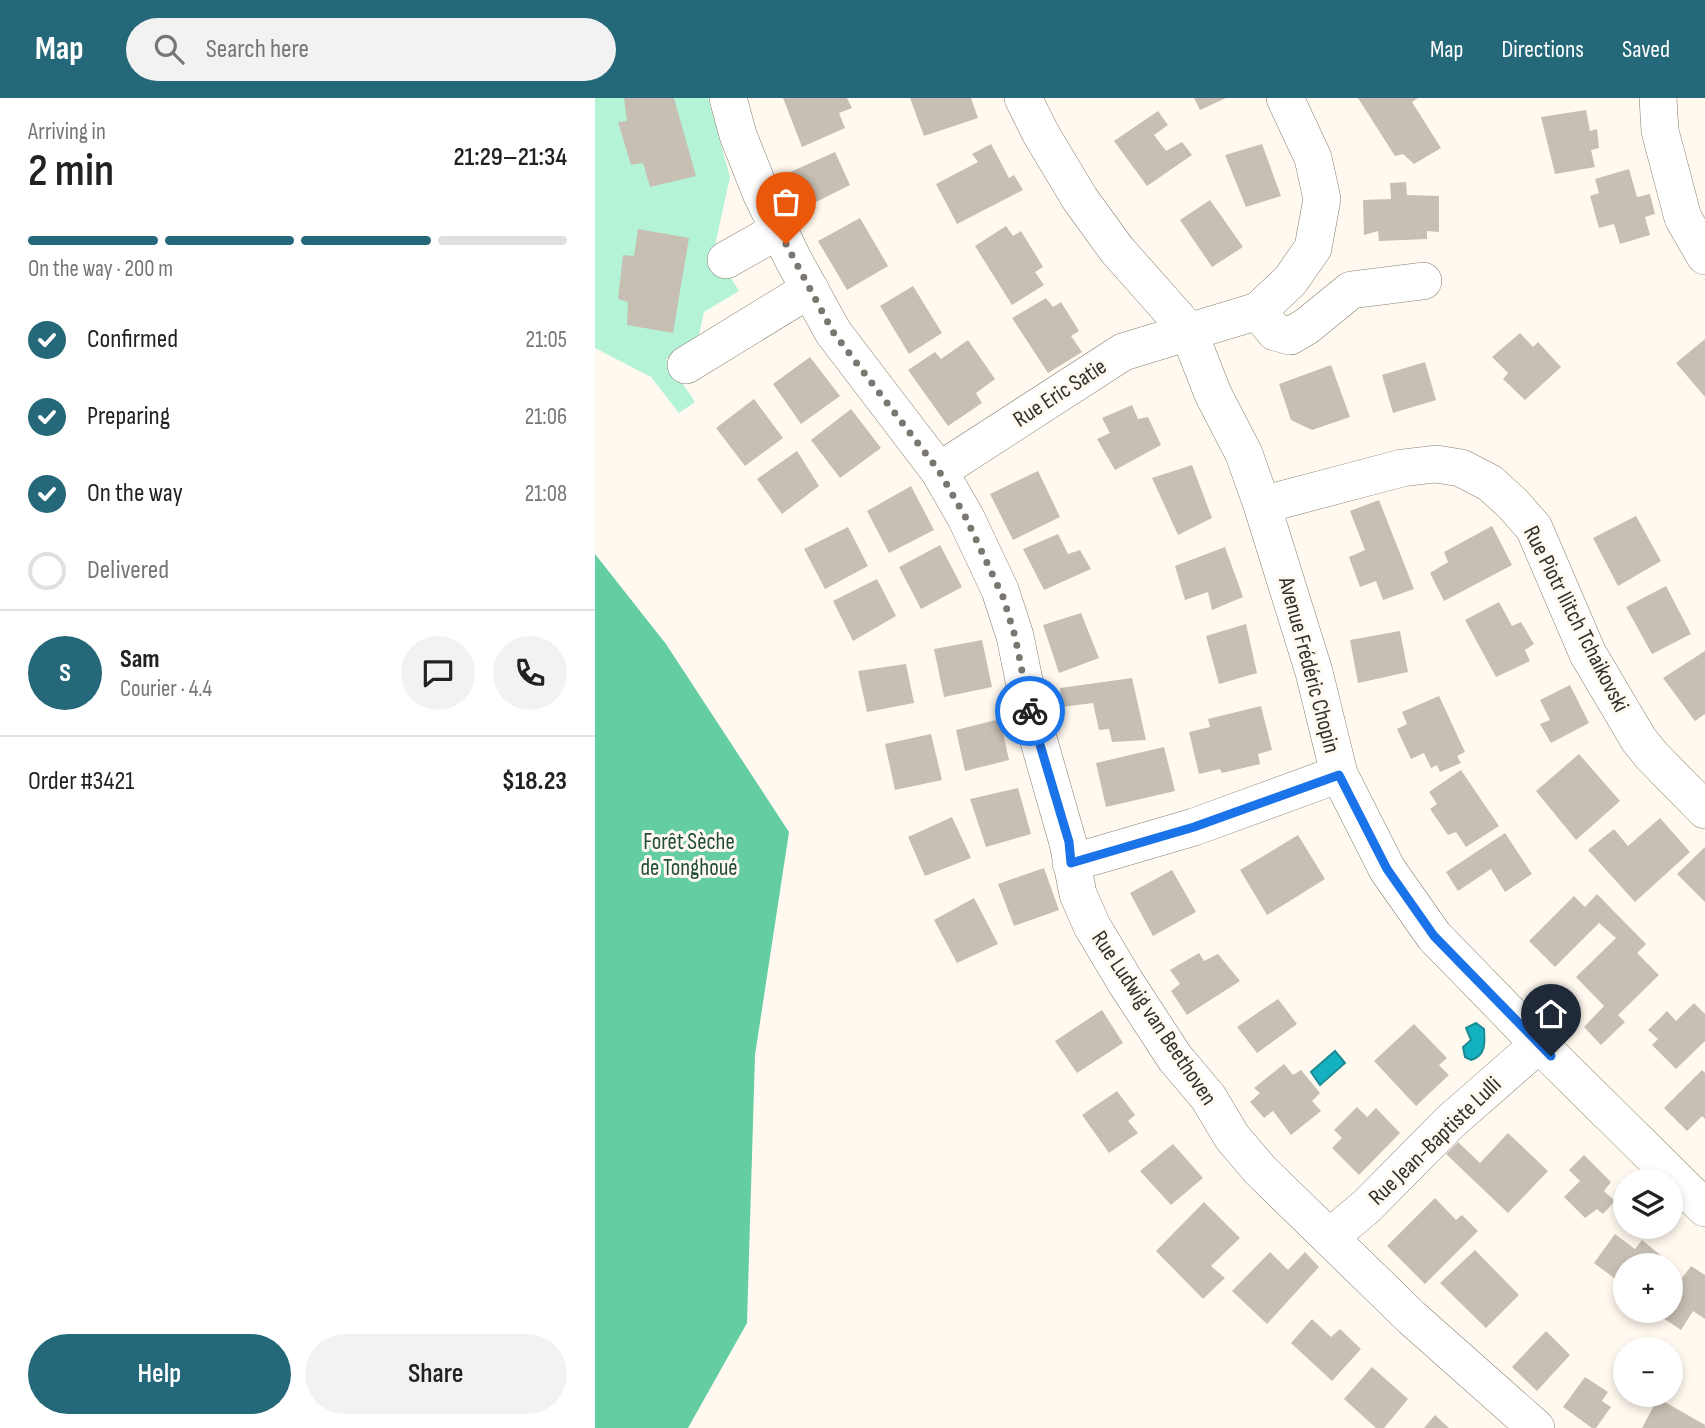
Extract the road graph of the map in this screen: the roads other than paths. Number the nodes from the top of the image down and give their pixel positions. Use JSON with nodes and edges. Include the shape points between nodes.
{"nodes":[{"id":1,"x":728,"y":98,"type":"edge"},
{"id":2,"x":1023,"y":98,"type":"edge"},
{"id":3,"x":1285,"y":98,"type":"edge"},
{"id":4,"x":1658,"y":98,"type":"edge"},
{"id":5,"x":779,"y":229,"type":"junction"},
{"id":6,"x":1705,"y":256,"type":"edge"},
{"id":7,"x":726,"y":260,"type":"dead end"},
{"id":8,"x":1423,"y":281,"type":"dead end"},
{"id":9,"x":810,"y":289,"type":"junction"},
{"id":10,"x":1258,"y":311,"type":"junction"},
{"id":11,"x":1188,"y":330,"type":"junction"},
{"id":12,"x":686,"y":365,"type":"dead end"},
{"id":13,"x":939,"y":471,"type":"junction"},
{"id":14,"x":1262,"y":505,"type":"junction"},
{"id":15,"x":1339,"y":775,"type":"junction"},
{"id":16,"x":1705,"y":810,"type":"edge"},
{"id":17,"x":1071,"y":863,"type":"junction"},
{"id":18,"x":1539,"y":1044,"type":"junction"},
{"id":19,"x":1705,"y":1208,"type":"edge"},
{"id":20,"x":1330,"y":1237,"type":"junction"},
{"id":21,"x":1536,"y":1428,"type":"edge"}],
"edges":[{"from":1,"to":5,"type":"street","name":"Rue Ludwig van Beethoven","via":[[737,135]]},
{"from":2,"to":11,"type":"street","name":"Avenue Frédéric Chopin","via":[[1080,199],[1117,250]]},
{"from":3,"to":10,"type":"street","via":[[1313,158],[1322,199],[1313,248],[1290,281]]},
{"from":4,"to":6,"type":"street","via":[[1660,131],[1683,218]]},
{"from":5,"to":7,"type":"street"},
{"from":5,"to":9,"type":"street","name":"Rue Ludwig van Beethoven"},
{"from":8,"to":10,"type":"street","via":[[1351,290],[1290,336],[1275,332]]},
{"from":9,"to":12,"type":"street"},
{"from":9,"to":13,"type":"street","name":"Rue Ludwig van Beethoven","via":[[833,332]]},
{"from":10,"to":11,"type":"street","name":"Rue Eric Satie"},
{"from":11,"to":13,"type":"street","name":"Rue Eric Satie","via":[[1123,352]]},
{"from":11,"to":14,"type":"street","name":"Avenue Frédéric Chopin"},
{"from":13,"to":17,"type":"street","name":"Rue Ludwig van Beethoven","via":[[1003,597]]},
{"from":14,"to":15,"type":"street","name":"Avenue Frédéric Chopin","via":[[1314,672]]},
{"from":14,"to":16,"type":"street","name":"Rue Piotr Ilitch Tchaikovski","via":[[1402,468],[1436,464],[1461,468],[1490,482],[1534,528],[1588,654],[1639,740]]},
{"from":15,"to":17,"type":"street","via":[[1194,827]]},
{"from":15,"to":18,"type":"street","name":"Avenue Frédéric Chopin","via":[[1387,869],[1434,936]]},
{"from":17,"to":20,"type":"street","name":"Rue Ludwig van Beethoven","via":[[1092,926],[1175,1058],[1208,1097],[1231,1137]]},
{"from":18,"to":19,"type":"street","name":"Avenue Frédéric Chopin"},
{"from":18,"to":20,"type":"street","name":"Rue Jean-Baptiste Lulli"},
{"from":20,"to":21,"type":"street","name":"Rue Ludwig van Beethoven","via":[[1412,1318]]}]}
